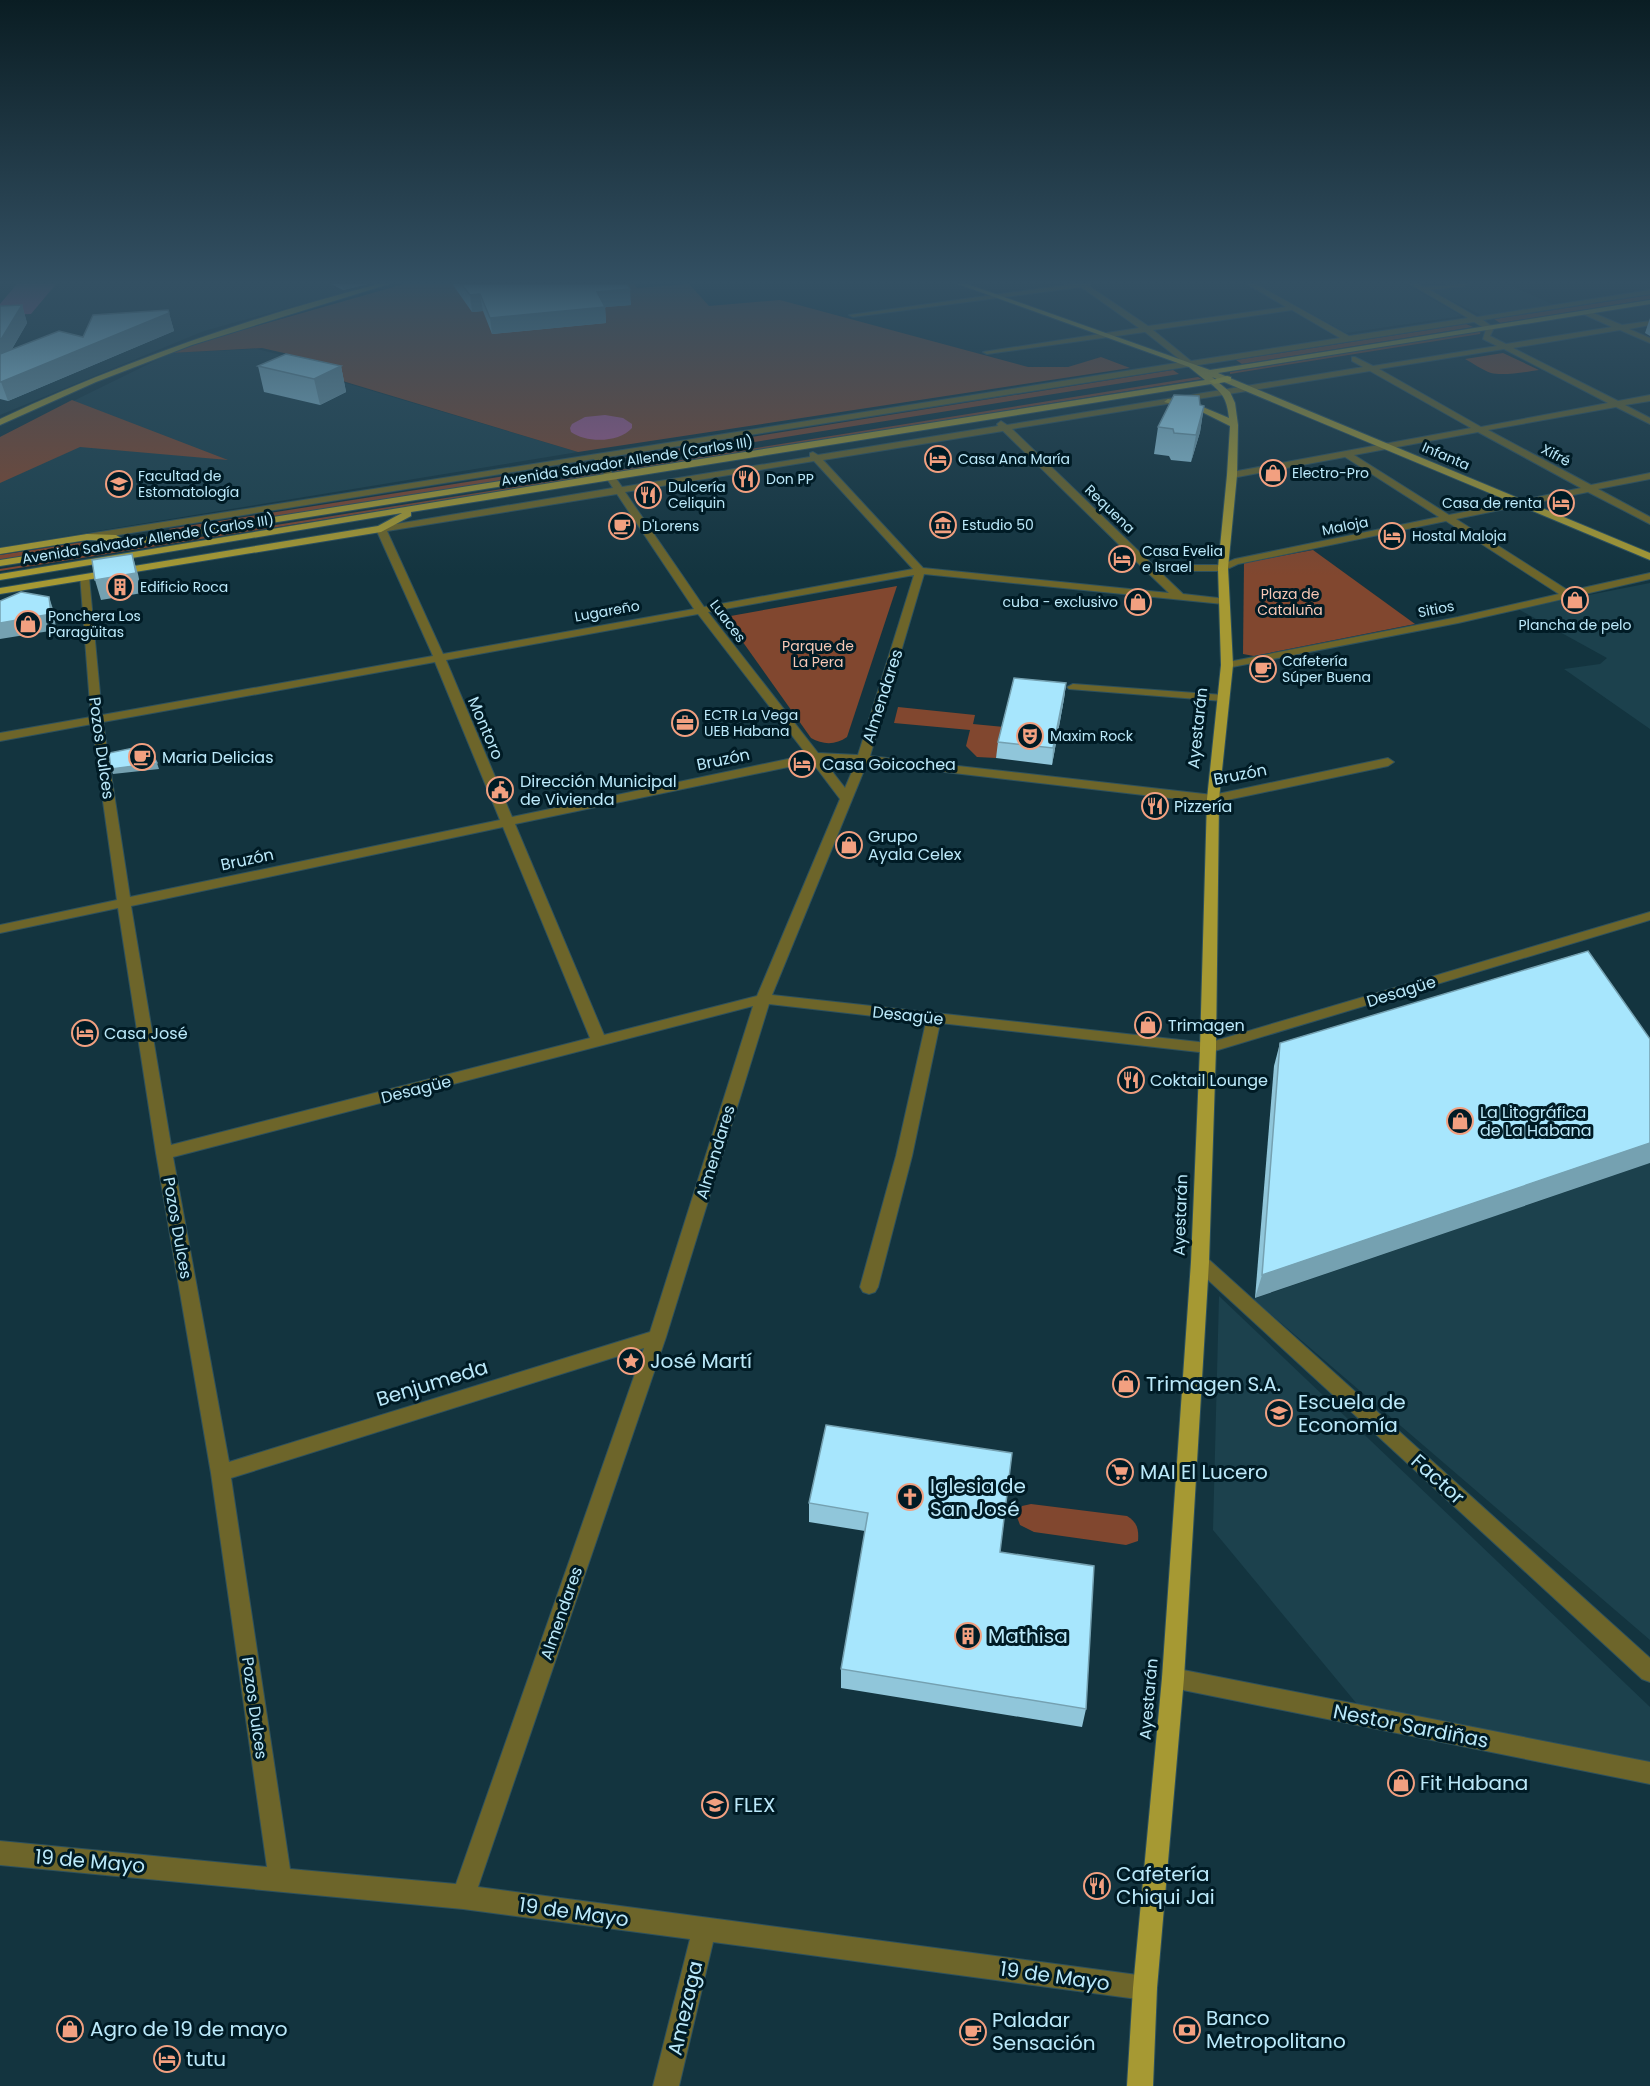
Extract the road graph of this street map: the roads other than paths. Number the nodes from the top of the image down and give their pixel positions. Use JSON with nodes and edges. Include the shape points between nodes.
{"nodes":[{"id":1,"x":93,"y":381,"type":"edge"},
{"id":2,"x":1078,"y":381,"type":"edge"},
{"id":3,"x":1174,"y":381,"type":"edge"},
{"id":4,"x":1180,"y":381,"type":"edge"},
{"id":5,"x":1215,"y":381,"type":"edge"},
{"id":6,"x":1227,"y":381,"type":"edge"},
{"id":7,"x":1237,"y":381,"type":"edge"},
{"id":8,"x":1295,"y":381,"type":"edge"},
{"id":9,"x":1396,"y":381,"type":"edge"},
{"id":10,"x":1571,"y":381,"type":"edge"},
{"id":11,"x":1250,"y":389,"type":"junction"},
{"id":12,"x":1226,"y":392,"type":"junction"},
{"id":13,"x":1650,"y":398,"type":"edge"},
{"id":14,"x":1168,"y":402,"type":"junction"},
{"id":15,"x":1615,"y":404,"type":"junction"},
{"id":16,"x":992,"y":416,"type":"junction"},
{"id":17,"x":1650,"y":421,"type":"edge"},
{"id":18,"x":0,"y":422,"type":"edge"},
{"id":19,"x":1234,"y":425,"type":"junction"},
{"id":20,"x":1006,"y":428,"type":"junction"},
{"id":21,"x":1479,"y":429,"type":"junction"},
{"id":22,"x":806,"y":445,"type":"junction"},
{"id":23,"x":1389,"y":446,"type":"junction"},
{"id":24,"x":1348,"y":455,"type":"junction"},
{"id":25,"x":596,"y":456,"type":"junction"},
{"id":26,"x":817,"y":459,"type":"junction"},
{"id":27,"x":605,"y":467,"type":"junction"},
{"id":28,"x":1232,"y":475,"type":"junction"},
{"id":29,"x":611,"y":476,"type":"junction"},
{"id":30,"x":1650,"y":476,"type":"edge"},
{"id":31,"x":1589,"y":488,"type":"junction"},
{"id":32,"x":620,"y":490,"type":"junction"},
{"id":33,"x":1521,"y":503,"type":"junction"},
{"id":34,"x":420,"y":508,"type":"junction"},
{"id":35,"x":1447,"y":519,"type":"junction"},
{"id":36,"x":1650,"y":521,"type":"edge"},
{"id":37,"x":381,"y":529,"type":"junction"},
{"id":38,"x":87,"y":537,"type":"junction"},
{"id":39,"x":169,"y":537,"type":"junction"},
{"id":40,"x":0,"y":551,"type":"edge"},
{"id":41,"x":1650,"y":557,"type":"edge"},
{"id":42,"x":0,"y":563,"type":"edge"},
{"id":43,"x":1223,"y":567,"type":"junction"},
{"id":44,"x":1149,"y":568,"type":"junction"},
{"id":45,"x":920,"y":571,"type":"junction"},
{"id":46,"x":84,"y":576,"type":"junction"},
{"id":47,"x":1650,"y":576,"type":"edge"},
{"id":48,"x":0,"y":577,"type":"edge"},
{"id":49,"x":0,"y":591,"type":"edge"},
{"id":50,"x":1568,"y":595,"type":"junction"},
{"id":51,"x":1181,"y":598,"type":"junction"},
{"id":52,"x":1223,"y":601,"type":"junction"},
{"id":53,"x":700,"y":609,"type":"junction"},
{"id":54,"x":439,"y":657,"type":"junction"},
{"id":55,"x":1227,"y":665,"type":"junction"},
{"id":56,"x":1073,"y":687,"type":"dead end"},
{"id":57,"x":1223,"y":698,"type":"junction"},
{"id":58,"x":97,"y":720,"type":"junction"},
{"id":59,"x":0,"y":737,"type":"edge"},
{"id":60,"x":817,"y":757,"type":"junction"},
{"id":61,"x":862,"y":759,"type":"junction"},
{"id":62,"x":1389,"y":762,"type":"dead end"},
{"id":63,"x":846,"y":798,"type":"junction"},
{"id":64,"x":1213,"y":799,"type":"junction"},
{"id":65,"x":508,"y":823,"type":"junction"},
{"id":66,"x":124,"y":903,"type":"junction"},
{"id":67,"x":1650,"y":916,"type":"edge"},
{"id":68,"x":0,"y":929,"type":"edge"},
{"id":69,"x":763,"y":999,"type":"junction"},
{"id":70,"x":934,"y":1018,"type":"junction"},
{"id":71,"x":599,"y":1042,"type":"junction"},
{"id":72,"x":1208,"y":1048,"type":"junction"},
{"id":73,"x":164,"y":1153,"type":"junction"},
{"id":74,"x":1200,"y":1262,"type":"junction"},
{"id":75,"x":869,"y":1287,"type":"dead end"},
{"id":76,"x":657,"y":1337,"type":"junction"},
{"id":77,"x":221,"y":1473,"type":"junction"},
{"id":78,"x":1650,"y":1672,"type":"edge"},
{"id":79,"x":1173,"y":1678,"type":"junction"},
{"id":80,"x":1650,"y":1773,"type":"edge"},
{"id":81,"x":0,"y":1853,"type":"edge"},
{"id":82,"x":280,"y":1879,"type":"junction"},
{"id":83,"x":463,"y":1897,"type":"junction"},
{"id":84,"x":704,"y":1930,"type":"junction"},
{"id":85,"x":1145,"y":1988,"type":"junction"},
{"id":86,"x":666,"y":2086,"type":"edge"},
{"id":87,"x":1140,"y":2086,"type":"edge"}],
"edges":[{"from":1,"to":18,"type":"main road"},
{"from":2,"to":25,"type":"street","name":"Avenida Salvador Allende (Carlos III)"},
{"from":3,"to":27,"type":"main road","name":"Avenida Salvador Allende (Carlos III)"},
{"from":4,"to":16,"type":"main road","name":"Avenida Salvador Allende (Carlos III)"},
{"from":5,"to":12,"type":"main road"},
{"from":6,"to":12,"type":"main road"},
{"from":7,"to":11,"type":"main road","name":"Infanta"},
{"from":8,"to":11,"type":"street","name":"Avenida Salvador Allende (Carlos III)"},
{"from":9,"to":21,"type":"street","name":"Xifré"},
{"from":10,"to":15,"type":"street"},
{"from":11,"to":12,"type":"street","name":"Avenida Salvador Allende (Carlos III)"},
{"from":11,"to":23,"type":"main road","name":"Infanta"},
{"from":12,"to":14,"type":"street","name":"Avenida Salvador Allende (Carlos III)"},
{"from":12,"to":19,"type":"main road","name":"Ayestarán"},
{"from":13,"to":15,"type":"street"},
{"from":14,"to":19,"type":"main road","via":[[1210,410]]},
{"from":14,"to":20,"type":"street","name":"Avenida Salvador Allende (Carlos III)"},
{"from":15,"to":17,"type":"street"},
{"from":15,"to":21,"type":"street"},
{"from":16,"to":20,"type":"street","name":"Requena"},
{"from":16,"to":22,"type":"main road","name":"Avenida Salvador Allende (Carlos III)"},
{"from":19,"to":28,"type":"main road","name":"Ayestarán"},
{"from":20,"to":26,"type":"street","name":"Avenida Salvador Allende (Carlos III)"},
{"from":20,"to":44,"type":"street","name":"Requena"},
{"from":21,"to":23,"type":"street"},
{"from":21,"to":31,"type":"street","name":"Xifré"},
{"from":22,"to":26,"type":"street"},
{"from":22,"to":29,"type":"main road","name":"Avenida Salvador Allende (Carlos III)"},
{"from":23,"to":24,"type":"street"},
{"from":23,"to":33,"type":"main road","name":"Infanta"},
{"from":24,"to":28,"type":"street"},
{"from":24,"to":35,"type":"street"},
{"from":25,"to":27,"type":"street","name":"Luaces"},
{"from":25,"to":38,"type":"street","name":"Avenida Salvador Allende (Carlos III)"},
{"from":26,"to":32,"type":"street","name":"Avenida Salvador Allende (Carlos III)"},
{"from":26,"to":45,"type":"street"},
{"from":27,"to":29,"type":"street","name":"Luaces"},
{"from":27,"to":39,"type":"main road","name":"Avenida Salvador Allende (Carlos III)"},
{"from":28,"to":43,"type":"main road","name":"Ayestarán"},
{"from":29,"to":32,"type":"street","name":"Luaces"},
{"from":29,"to":34,"type":"main road","name":"Avenida Salvador Allende (Carlos III)"},
{"from":30,"to":31,"type":"street","name":"Maloja"},
{"from":31,"to":33,"type":"street","name":"Maloja"},
{"from":31,"to":36,"type":"street","name":"Xifré"},
{"from":32,"to":37,"type":"street","name":"Avenida Salvador Allende (Carlos III)"},
{"from":32,"to":53,"type":"street","name":"Luaces"},
{"from":33,"to":35,"type":"street","name":"Maloja"},
{"from":33,"to":41,"type":"main road","name":"Infanta"},
{"from":34,"to":37,"type":"main road"},
{"from":34,"to":48,"type":"main road","name":"Avenida Salvador Allende (Carlos III)"},
{"from":35,"to":43,"type":"street","name":"Maloja"},
{"from":35,"to":50,"type":"street"},
{"from":37,"to":46,"type":"main road"},
{"from":37,"to":54,"type":"street","name":"Montoro"},
{"from":38,"to":39,"type":"main road"},
{"from":38,"to":40,"type":"main road"},
{"from":39,"to":42,"type":"main road","name":"Avenida Salvador Allende (Carlos III)"},
{"from":43,"to":44,"type":"street","name":"Maloja"},
{"from":43,"to":52,"type":"main road","name":"Ayestarán"},
{"from":44,"to":51,"type":"street","name":"Requena"},
{"from":45,"to":51,"type":"street","name":"Lugareño"},
{"from":45,"to":53,"type":"street","name":"Lugareño"},
{"from":45,"to":61,"type":"street","name":"Almendares"},
{"from":46,"to":49,"type":"main road"},
{"from":46,"to":58,"type":"street","name":"Pozos Dulces"},
{"from":47,"to":50,"type":"street","name":"Sitios"},
{"from":50,"to":55,"type":"street","name":"Sitios"},
{"from":51,"to":52,"type":"street","name":"Lugareño"},
{"from":52,"to":55,"type":"main road","name":"Ayestarán"},
{"from":53,"to":54,"type":"street","name":"Lugareño"},
{"from":53,"to":60,"type":"street","name":"Luaces"},
{"from":54,"to":58,"type":"street","name":"Lugareño"},
{"from":54,"to":65,"type":"street","name":"Montoro"},
{"from":55,"to":57,"type":"main road","name":"Ayestarán"},
{"from":56,"to":57,"type":"street"},
{"from":57,"to":64,"type":"main road","name":"Ayestarán"},
{"from":58,"to":59,"type":"street","name":"Lugareño"},
{"from":58,"to":66,"type":"street","name":"Pozos Dulces"},
{"from":60,"to":61,"type":"street","name":"Bruzón"},
{"from":60,"to":63,"type":"street","name":"Luaces"},
{"from":60,"to":65,"type":"street","name":"Bruzón"},
{"from":61,"to":63,"type":"street","name":"Almendares"},
{"from":61,"to":64,"type":"street","name":"Bruzón"},
{"from":62,"to":64,"type":"street","name":"Bruzón"},
{"from":63,"to":69,"type":"street","name":"Almendares"},
{"from":64,"to":72,"type":"main road","name":"Ayestarán"},
{"from":65,"to":66,"type":"street","name":"Bruzón"},
{"from":65,"to":71,"type":"street","name":"Montoro"},
{"from":66,"to":68,"type":"street","name":"Bruzón"},
{"from":66,"to":73,"type":"street","name":"Pozos Dulces"},
{"from":67,"to":72,"type":"street","name":"Desagüe"},
{"from":69,"to":70,"type":"street","name":"Desagüe"},
{"from":69,"to":71,"type":"street","name":"Desagüe"},
{"from":69,"to":76,"type":"street","name":"Almendares"},
{"from":70,"to":72,"type":"street","name":"Desagüe"},
{"from":70,"to":75,"type":"street","via":[[904,1156]]},
{"from":71,"to":73,"type":"street","name":"Desagüe"},
{"from":72,"to":74,"type":"main road","name":"Ayestarán"},
{"from":73,"to":77,"type":"street","name":"Pozos Dulces"},
{"from":74,"to":78,"type":"street","name":"Factor"},
{"from":74,"to":79,"type":"main road","name":"Ayestarán"},
{"from":76,"to":77,"type":"street","name":"Benjumeda"},
{"from":76,"to":83,"type":"street","name":"Almendares"},
{"from":77,"to":82,"type":"street","name":"Pozos Dulces"},
{"from":79,"to":80,"type":"street","name":"Nestor Sardiñas"},
{"from":79,"to":85,"type":"main road","name":"Ayestarán"},
{"from":81,"to":82,"type":"street","name":"19 de Mayo"},
{"from":82,"to":83,"type":"street","name":"19 de Mayo"},
{"from":83,"to":84,"type":"street","name":"19 de Mayo"},
{"from":84,"to":85,"type":"street","name":"19 de Mayo"},
{"from":84,"to":86,"type":"street","name":"Amezaga"},
{"from":85,"to":87,"type":"main road","name":"Ayestarán"}]}
